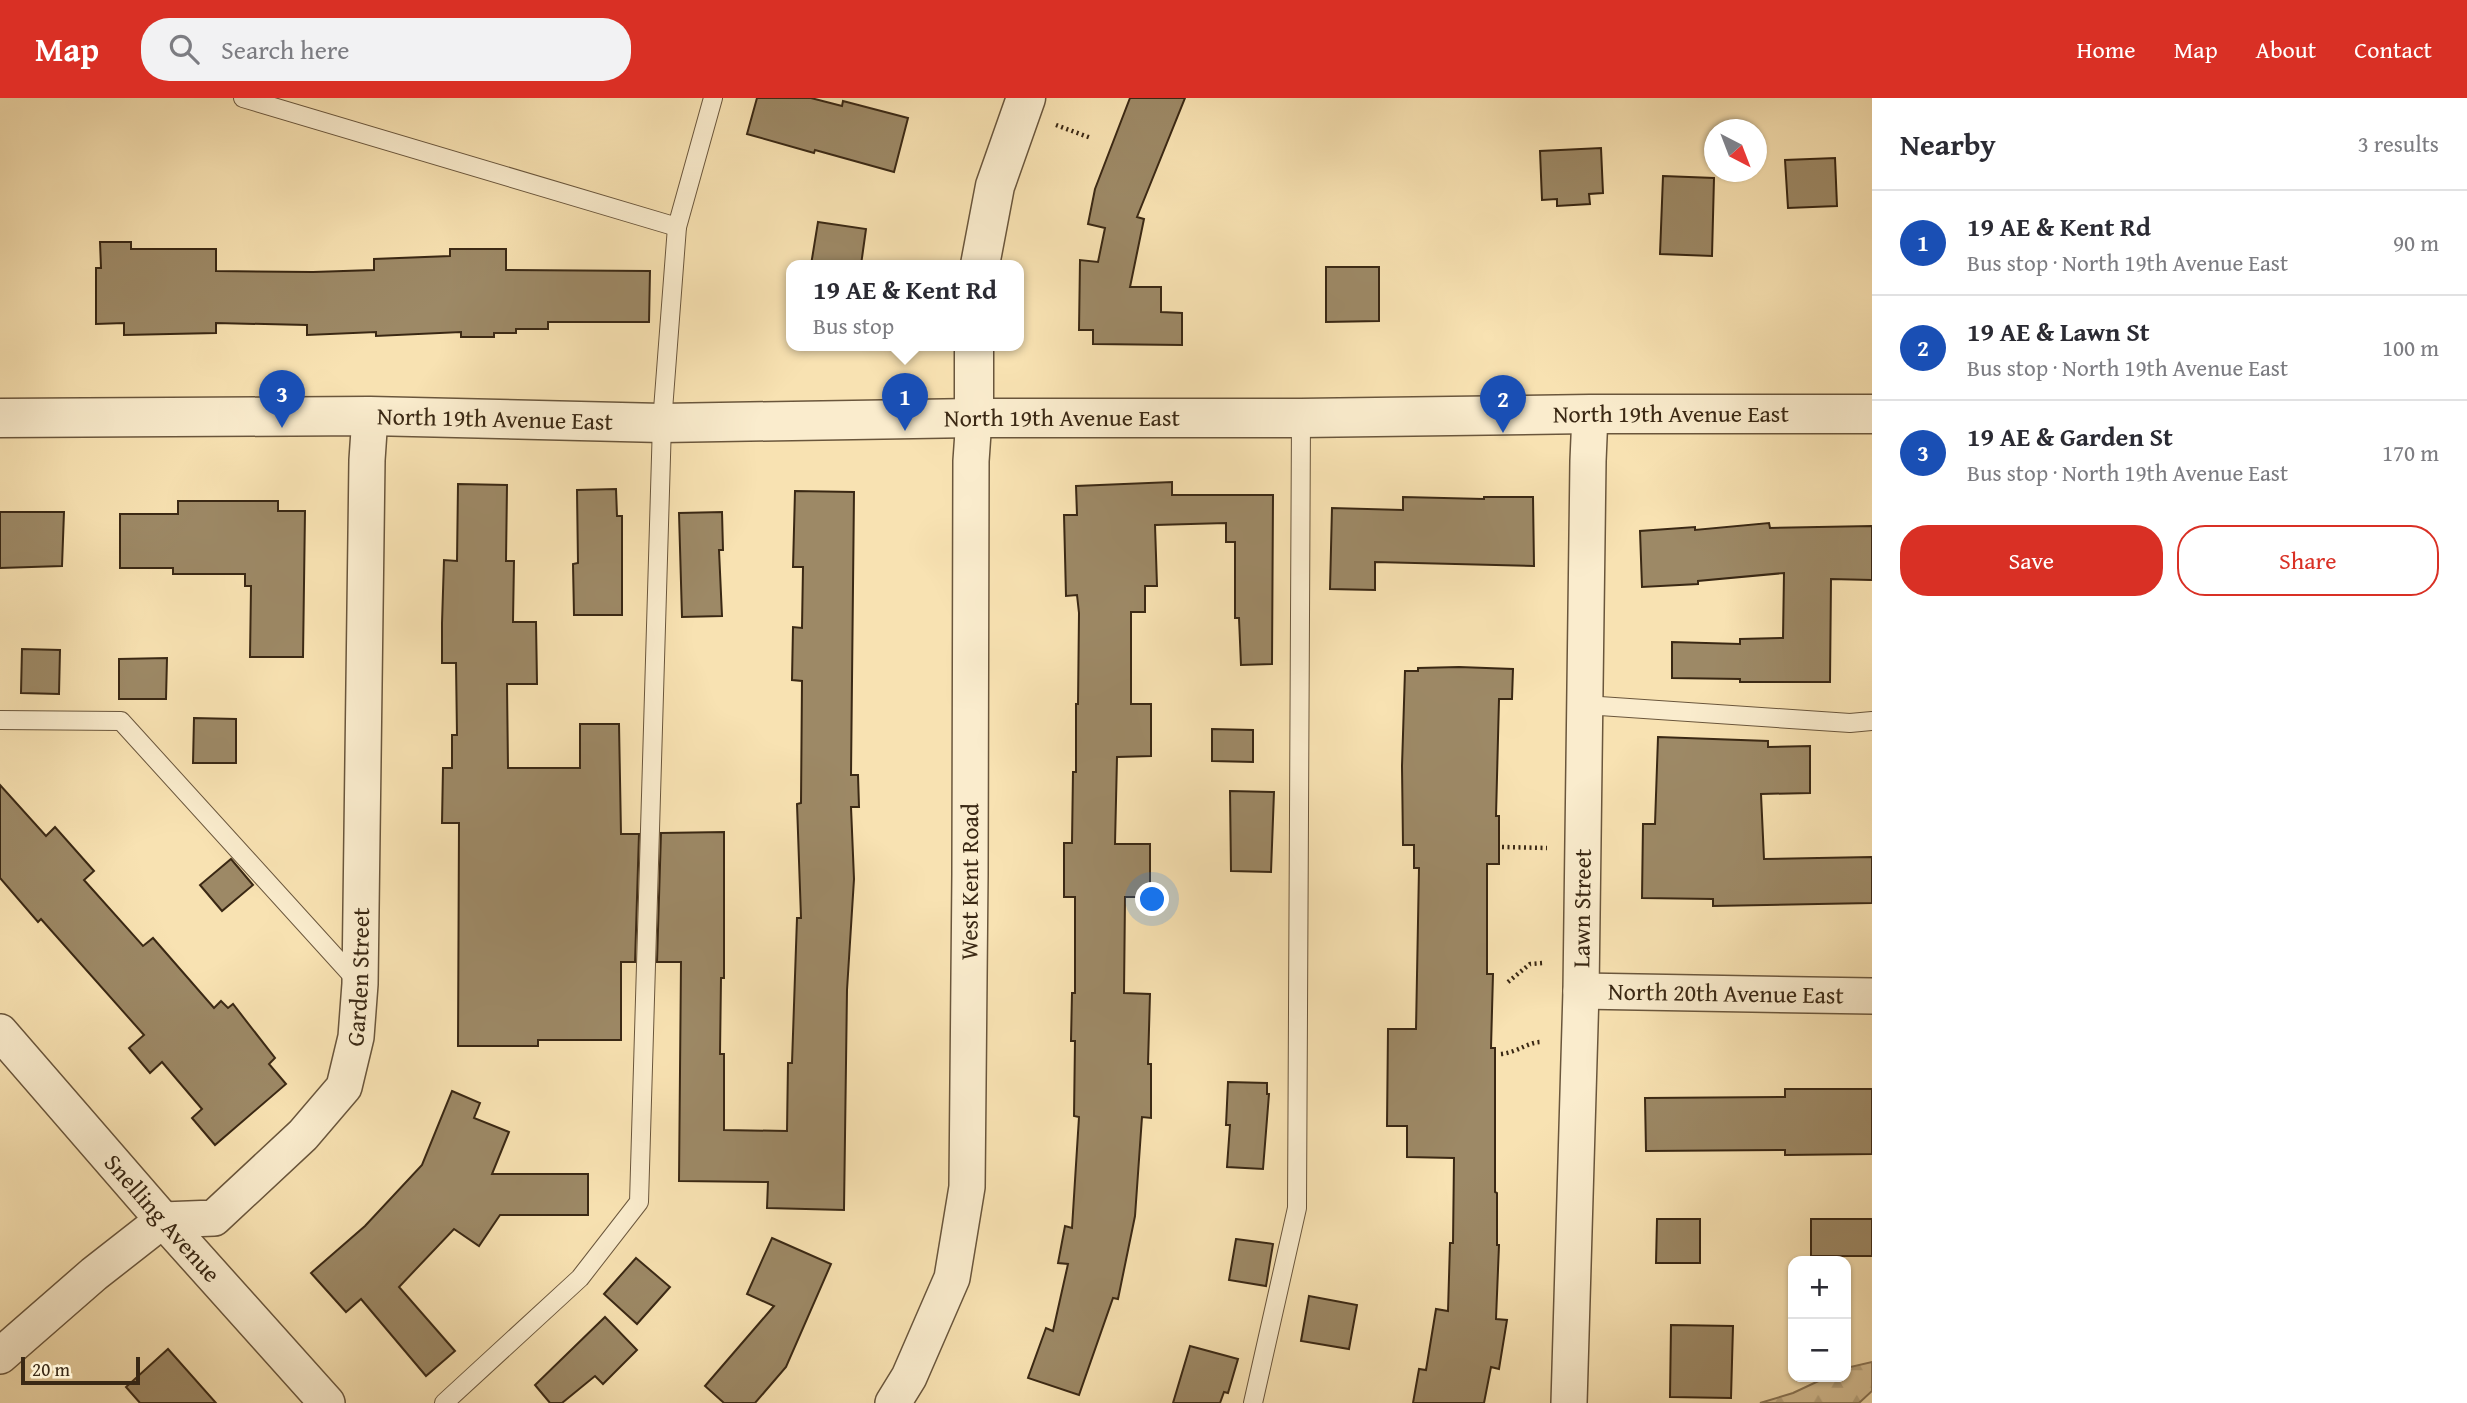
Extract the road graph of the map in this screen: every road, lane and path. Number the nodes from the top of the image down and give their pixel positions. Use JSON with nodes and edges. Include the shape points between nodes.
{"nodes":[{"id":1,"x":243,"y":98,"type":"edge"},
{"id":2,"x":713,"y":98,"type":"edge"},
{"id":3,"x":1026,"y":98,"type":"edge"},
{"id":4,"x":677,"y":227,"type":"junction"},
{"id":5,"x":981,"y":260,"type":"edge"},
{"id":6,"x":974,"y":351,"type":"edge"},
{"id":7,"x":1591,"y":414,"type":"junction"},
{"id":8,"x":1872,"y":414,"type":"edge"},
{"id":9,"x":370,"y":416,"type":"junction"},
{"id":10,"x":0,"y":418,"type":"edge"},
{"id":11,"x":974,"y":418,"type":"junction"},
{"id":12,"x":1301,"y":418,"type":"junction"},
{"id":13,"x":662,"y":423,"type":"junction"},
{"id":14,"x":1585,"y":705,"type":"junction"},
{"id":15,"x":0,"y":720,"type":"edge"},
{"id":16,"x":1872,"y":722,"type":"edge"},
{"id":17,"x":360,"y":984,"type":"junction"},
{"id":18,"x":1581,"y":991,"type":"junction"},
{"id":19,"x":1872,"y":996,"type":"edge"},
{"id":20,"x":0,"y":1032,"type":"edge"},
{"id":21,"x":163,"y":1220,"type":"junction"},
{"id":22,"x":0,"y":1356,"type":"edge"},
{"id":23,"x":327,"y":1403,"type":"edge"},
{"id":24,"x":444,"y":1403,"type":"edge"},
{"id":25,"x":892,"y":1403,"type":"edge"},
{"id":26,"x":1253,"y":1403,"type":"edge"},
{"id":27,"x":1569,"y":1403,"type":"edge"}],
"edges":[{"from":1,"to":4,"type":"lane"},
{"from":2,"to":4,"type":"lane"},
{"from":3,"to":5,"type":"street","via":[[995,186]]},
{"from":4,"to":13,"type":"lane"},
{"from":6,"to":11,"type":"street","name":"West Kent Road"},
{"from":7,"to":8,"type":"street","name":"North 19th Avenue East"},
{"from":7,"to":12,"type":"street","name":"North 19th Avenue East"},
{"from":7,"to":14,"type":"street","name":"Lawn Street"},
{"from":9,"to":10,"type":"street","name":"North 19th Avenue East"},
{"from":9,"to":13,"type":"street","name":"North 19th Avenue East"},
{"from":9,"to":17,"type":"street","name":"Garden Street"},
{"from":11,"to":12,"type":"street","name":"North 19th Avenue East"},
{"from":11,"to":13,"type":"street","name":"North 19th Avenue East"},
{"from":11,"to":25,"type":"street","name":"West Kent Road","via":[[967,1187],[952,1279],[909,1377]]},
{"from":12,"to":26,"type":"lane","via":[[1297,1208]]},
{"from":13,"to":24,"type":"lane","via":[[639,1202],[580,1278]]},
{"from":14,"to":16,"type":"lane"},
{"from":14,"to":18,"type":"street","name":"Lawn Street"},
{"from":15,"to":17,"type":"lane","via":[[121,721]]},
{"from":17,"to":21,"type":"street","name":"Garden Street","via":[[356,1037],[344,1087],[303,1135],[214,1218]]},
{"from":18,"to":19,"type":"street","name":"North 20th Avenue East"},
{"from":18,"to":27,"type":"street","name":"Lawn Street"},
{"from":20,"to":21,"type":"street","name":"Snelling Avenue"},
{"from":21,"to":22,"type":"street"},
{"from":21,"to":23,"type":"street","name":"Snelling Avenue"}]}
